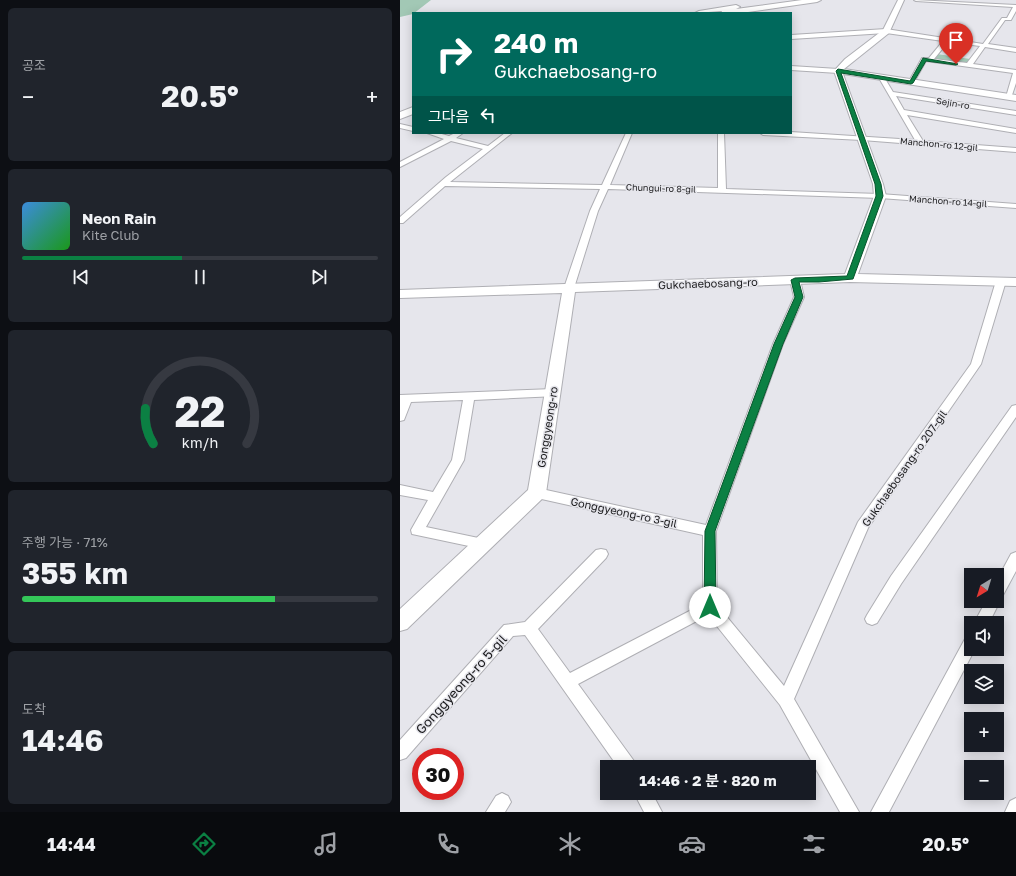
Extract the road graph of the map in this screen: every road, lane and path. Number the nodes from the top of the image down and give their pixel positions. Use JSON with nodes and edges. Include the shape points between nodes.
{"nodes":[{"id":1,"x":784,"y":0,"type":"edge"},
{"id":2,"x":817,"y":0,"type":"edge"},
{"id":3,"x":901,"y":0,"type":"edge"},
{"id":4,"x":916,"y":0,"type":"edge"},
{"id":5,"x":775,"y":6,"type":"junction"},
{"id":6,"x":1016,"y":6,"type":"edge"},
{"id":7,"x":706,"y":12,"type":"edge"},
{"id":8,"x":732,"y":12,"type":"edge"},
{"id":9,"x":886,"y":31,"type":"junction"},
{"id":10,"x":792,"y":37,"type":"edge"},
{"id":11,"x":946,"y":41,"type":"junction"},
{"id":12,"x":984,"y":46,"type":"junction"},
{"id":13,"x":1016,"y":50,"type":"edge"},
{"id":14,"x":927,"y":60,"type":"junction"},
{"id":15,"x":969,"y":65,"type":"junction"},
{"id":16,"x":792,"y":68,"type":"edge"},
{"id":17,"x":838,"y":71,"type":"junction"},
{"id":18,"x":1016,"y":72,"type":"edge"},
{"id":19,"x":882,"y":78,"type":"junction"},
{"id":20,"x":911,"y":83,"type":"junction"},
{"id":21,"x":890,"y":93,"type":"junction"},
{"id":22,"x":1013,"y":98,"type":"edge"},
{"id":23,"x":412,"y":111,"type":"edge"},
{"id":24,"x":902,"y":112,"type":"junction"},
{"id":25,"x":1016,"y":113,"type":"edge"},
{"id":26,"x":412,"y":120,"type":"edge"},
{"id":27,"x":400,"y":123,"type":"edge"},
{"id":28,"x":412,"y":129,"type":"edge"},
{"id":29,"x":1016,"y":130,"type":"edge"},
{"id":30,"x":434,"y":134,"type":"edge"},
{"id":31,"x":458,"y":134,"type":"edge"},
{"id":32,"x":507,"y":134,"type":"edge"},
{"id":33,"x":629,"y":134,"type":"edge"},
{"id":34,"x":721,"y":134,"type":"edge"},
{"id":35,"x":783,"y":134,"type":"edge"},
{"id":36,"x":450,"y":138,"type":"junction"},
{"id":37,"x":862,"y":138,"type":"junction"},
{"id":38,"x":920,"y":142,"type":"junction"},
{"id":39,"x":487,"y":148,"type":"junction"},
{"id":40,"x":1016,"y":150,"type":"edge"},
{"id":41,"x":400,"y":165,"type":"edge"},
{"id":42,"x":443,"y":184,"type":"junction"},
{"id":43,"x":605,"y":186,"type":"junction"},
{"id":44,"x":722,"y":191,"type":"junction"},
{"id":45,"x":880,"y":196,"type":"junction"},
{"id":46,"x":1016,"y":206,"type":"edge"},
{"id":47,"x":400,"y":221,"type":"edge"},
{"id":48,"x":850,"y":278,"type":"junction"},
{"id":49,"x":795,"y":280,"type":"junction"},
{"id":50,"x":1000,"y":282,"type":"junction"},
{"id":51,"x":1016,"y":282,"type":"edge"},
{"id":52,"x":569,"y":288,"type":"junction"},
{"id":53,"x":400,"y":294,"type":"edge"},
{"id":54,"x":553,"y":393,"type":"junction"},
{"id":55,"x":470,"y":396,"type":"junction"},
{"id":56,"x":403,"y":398,"type":"edge"},
{"id":57,"x":1016,"y":409,"type":"edge"},
{"id":58,"x":400,"y":417,"type":"edge"},
{"id":59,"x":400,"y":490,"type":"edge"},
{"id":60,"x":537,"y":494,"type":"junction"},
{"id":61,"x":437,"y":497,"type":"junction"},
{"id":62,"x":710,"y":531,"type":"junction"},
{"id":63,"x":484,"y":544,"type":"junction"},
{"id":64,"x":601,"y":554,"type":"dead end"},
{"id":65,"x":1016,"y":558,"type":"edge"},
{"id":66,"x":1011,"y":578,"type":"edge"},
{"id":67,"x":1004,"y":586,"type":"edge"},
{"id":68,"x":710,"y":607,"type":"junction"},
{"id":69,"x":403,"y":615,"type":"edge"},
{"id":70,"x":872,"y":619,"type":"dead end"},
{"id":71,"x":529,"y":628,"type":"junction"},
{"id":72,"x":964,"y":655,"type":"edge"},
{"id":73,"x":568,"y":682,"type":"junction"},
{"id":74,"x":786,"y":700,"type":"junction"},
{"id":75,"x":400,"y":752,"type":"edge"},
{"id":76,"x":623,"y":760,"type":"edge"},
{"id":77,"x":647,"y":800,"type":"edge"},
{"id":78,"x":1016,"y":807,"type":"edge"},
{"id":79,"x":653,"y":812,"type":"edge"},
{"id":80,"x":850,"y":812,"type":"edge"},
{"id":81,"x":880,"y":812,"type":"edge"},
{"id":82,"x":1014,"y":812,"type":"edge"}],
"edges":[{"from":1,"to":5,"type":"main road","via":[[765,5]]},
{"from":1,"to":7,"type":"main road"},
{"from":2,"to":5,"type":"main road"},
{"from":3,"to":9,"type":"street"},
{"from":4,"to":6,"type":"street"},
{"from":5,"to":8,"type":"main road"},
{"from":6,"to":12,"type":"street","via":[[1009,19],[1004,19]]},
{"from":9,"to":10,"type":"street"},
{"from":9,"to":11,"type":"street"},
{"from":9,"to":17,"type":"street"},
{"from":11,"to":12,"type":"street"},
{"from":11,"to":14,"type":"street"},
{"from":12,"to":13,"type":"street"},
{"from":12,"to":15,"type":"street"},
{"from":14,"to":15,"type":"street"},
{"from":14,"to":20,"type":"street"},
{"from":15,"to":18,"type":"street"},
{"from":16,"to":17,"type":"street"},
{"from":17,"to":19,"type":"street","name":"Sejin-ro"},
{"from":17,"to":37,"type":"street"},
{"from":18,"to":22,"type":"street"},
{"from":19,"to":20,"type":"street","name":"Sejin-ro"},
{"from":19,"to":21,"type":"street"},
{"from":20,"to":22,"type":"street","name":"Sejin-ro"},
{"from":21,"to":24,"type":"street"},
{"from":21,"to":25,"type":"street","name":"Sejin-ro"},
{"from":23,"to":27,"type":"main road"},
{"from":24,"to":29,"type":"street"},
{"from":24,"to":38,"type":"street"},
{"from":26,"to":27,"type":"main road"},
{"from":27,"to":28,"type":"street"},
{"from":30,"to":36,"type":"street"},
{"from":31,"to":36,"type":"street"},
{"from":32,"to":39,"type":"street"},
{"from":33,"to":43,"type":"street"},
{"from":34,"to":44,"type":"street"},
{"from":35,"to":37,"type":"street","name":"Manchon-ro 12-gil"},
{"from":36,"to":39,"type":"street"},
{"from":36,"to":41,"type":"street"},
{"from":37,"to":38,"type":"street","name":"Manchon-ro 12-gil"},
{"from":37,"to":45,"type":"street"},
{"from":38,"to":40,"type":"street","name":"Manchon-ro 12-gil"},
{"from":39,"to":42,"type":"street"},
{"from":42,"to":43,"type":"street","name":"Chungui-ro 8-gil"},
{"from":42,"to":47,"type":"street"},
{"from":43,"to":44,"type":"street","name":"Chungui-ro 8-gil"},
{"from":43,"to":52,"type":"street","via":[[594,211]]},
{"from":44,"to":45,"type":"street","name":"Chungui-ro 8-gil"},
{"from":45,"to":46,"type":"street","name":"Manchon-ro 14-gil"},
{"from":45,"to":48,"type":"street"},
{"from":48,"to":49,"type":"street","name":"Gukchaebosang-ro"},
{"from":48,"to":50,"type":"street","name":"Gukchaebosang-ro"},
{"from":49,"to":52,"type":"street","name":"Gukchaebosang-ro"},
{"from":49,"to":62,"type":"street","via":[[799,297],[778,344]]},
{"from":50,"to":51,"type":"street","name":"Gukchaebosang-ro"},
{"from":50,"to":74,"type":"street","name":"Gukchaebosang-ro 207-gil","via":[[976,364],[863,526]]},
{"from":52,"to":53,"type":"street","name":"Gukchaebosang-ro"},
{"from":52,"to":54,"type":"street","name":"Gonggyeong-ro"},
{"from":54,"to":55,"type":"street"},
{"from":54,"to":60,"type":"street","name":"Gonggyeong-ro"},
{"from":55,"to":56,"type":"street"},
{"from":55,"to":61,"type":"street","via":[[458,460]]},
{"from":56,"to":58,"type":"street"},
{"from":57,"to":70,"type":"street","via":[[896,580]]},
{"from":59,"to":61,"type":"street"},
{"from":60,"to":62,"type":"street","name":"Gonggyeong-ro 3-gil"},
{"from":60,"to":63,"type":"street"},
{"from":61,"to":63,"type":"street","via":[[417,530]]},
{"from":62,"to":68,"type":"street"},
{"from":63,"to":69,"type":"street"},
{"from":64,"to":71,"type":"street"},
{"from":65,"to":66,"type":"street"},
{"from":66,"to":67,"type":"street"},
{"from":68,"to":73,"type":"street"},
{"from":68,"to":74,"type":"street"},
{"from":71,"to":73,"type":"street"},
{"from":71,"to":75,"type":"street","name":"Gonggyeong-ro 5-gil","via":[[509,630]]},
{"from":72,"to":81,"type":"street"},
{"from":73,"to":76,"type":"street"},
{"from":74,"to":80,"type":"street"},
{"from":77,"to":79,"type":"street"},
{"from":78,"to":82,"type":"street"}]}
